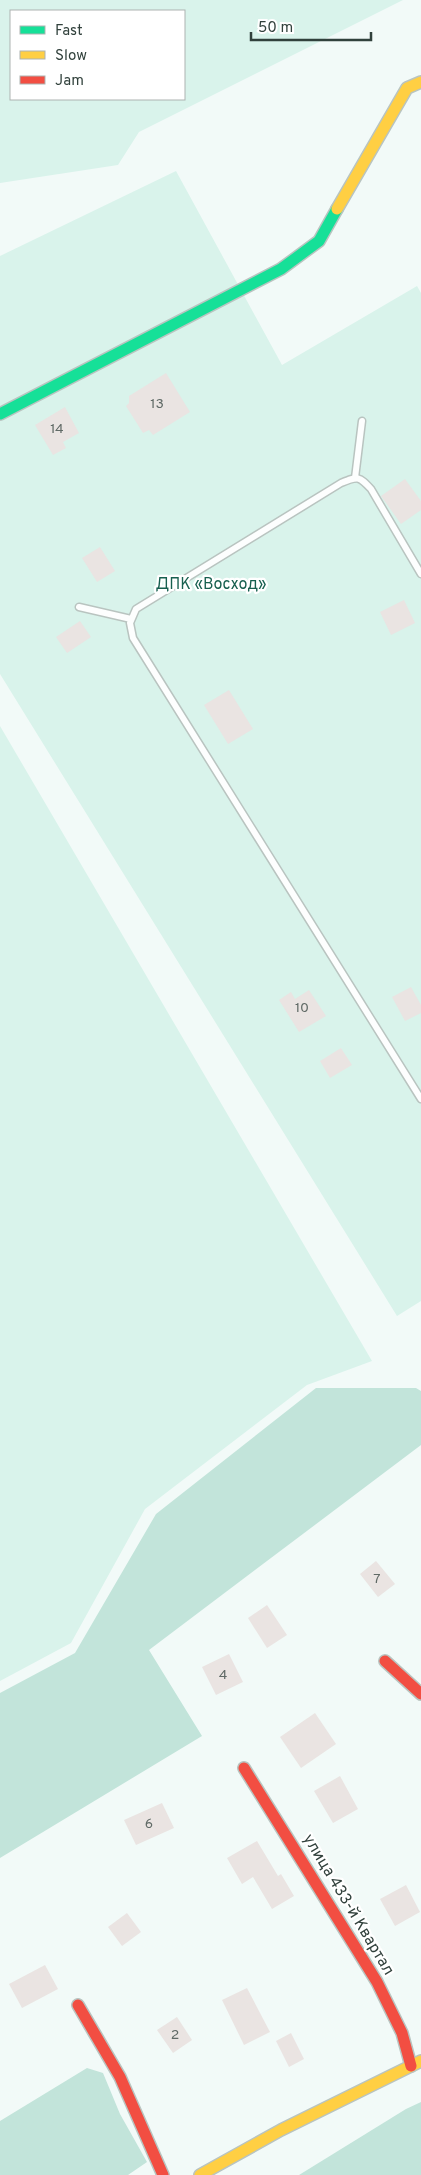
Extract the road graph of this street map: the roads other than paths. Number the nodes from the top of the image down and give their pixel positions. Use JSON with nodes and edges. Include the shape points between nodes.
{"nodes":[{"id":1,"x":421,"y":82,"type":"edge"},
{"id":2,"x":0,"y":414,"type":"edge"},
{"id":3,"x":362,"y":421,"type":"dead end"},
{"id":4,"x":355,"y":478,"type":"junction"},
{"id":5,"x":421,"y":574,"type":"edge"},
{"id":6,"x":79,"y":608,"type":"dead end"},
{"id":7,"x":131,"y":619,"type":"junction"},
{"id":8,"x":421,"y":1098,"type":"edge"},
{"id":9,"x":385,"y":1660,"type":"dead end"},
{"id":10,"x":421,"y":1694,"type":"edge"},
{"id":11,"x":244,"y":1768,"type":"dead end"},
{"id":12,"x":78,"y":2004,"type":"dead end"},
{"id":13,"x":416,"y":2063,"type":"edge"},
{"id":14,"x":163,"y":2175,"type":"edge"},
{"id":15,"x":200,"y":2175,"type":"edge"}],
"edges":[{"from":1,"to":2,"type":"street","via":[[407,88],[319,241],[281,269]]},
{"from":3,"to":4,"type":"lane"},
{"from":4,"to":5,"type":"lane","via":[[362,479],[371,489]]},
{"from":4,"to":7,"type":"lane","via":[[136,610]]},
{"from":6,"to":7,"type":"lane"},
{"from":7,"to":8,"type":"lane","via":[[133,638]]},
{"from":9,"to":10,"type":"street"},
{"from":11,"to":13,"type":"street","name":"улица 433-й Квартал","via":[[362,1956]]},
{"from":12,"to":14,"type":"street","via":[[120,2077]]},
{"from":13,"to":15,"type":"street","via":[[294,2122]]}]}
